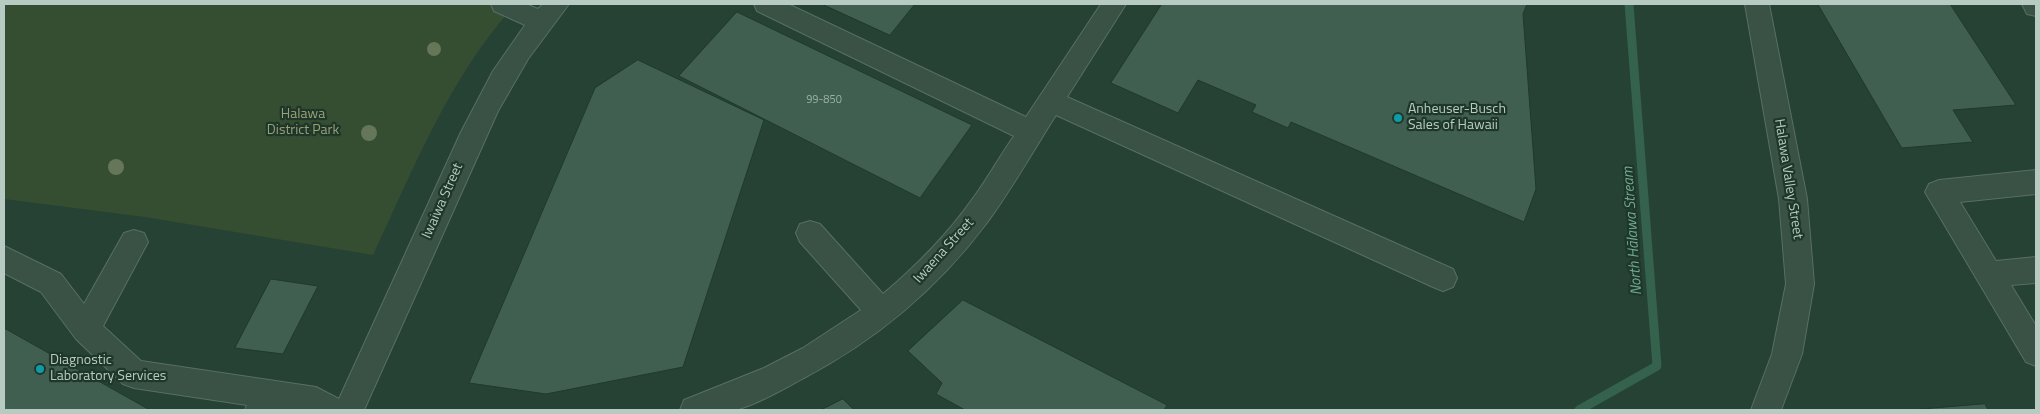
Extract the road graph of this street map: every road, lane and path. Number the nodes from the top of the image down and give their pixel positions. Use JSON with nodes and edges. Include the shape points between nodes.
{"nodes":[{"id":1,"x":503,"y":4,"type":"edge"},
{"id":2,"x":766,"y":4,"type":"edge"},
{"id":3,"x":1114,"y":4,"type":"edge"},
{"id":4,"x":1757,"y":4,"type":"edge"},
{"id":5,"x":2034,"y":4,"type":"edge"},
{"id":6,"x":2036,"y":7,"type":"edge"},
{"id":7,"x":549,"y":12,"type":"edge"},
{"id":8,"x":1051,"y":101,"type":"junction"},
{"id":9,"x":1031,"y":132,"type":"junction"},
{"id":10,"x":2036,"y":182,"type":"edge"},
{"id":11,"x":810,"y":233,"type":"dead end"},
{"id":12,"x":134,"y":242,"type":"dead end"},
{"id":13,"x":4,"y":259,"type":"edge"},
{"id":14,"x":2036,"y":270,"type":"edge"},
{"id":15,"x":1989,"y":275,"type":"junction"},
{"id":16,"x":1443,"y":278,"type":"dead end"},
{"id":17,"x":881,"y":312,"type":"junction"},
{"id":18,"x":86,"y":329,"type":"junction"},
{"id":19,"x":2036,"y":352,"type":"edge"},
{"id":20,"x":263,"y":402,"type":"edge"},
{"id":21,"x":738,"y":404,"type":"edge"},
{"id":22,"x":329,"y":410,"type":"edge"},
{"id":23,"x":349,"y":410,"type":"edge"},
{"id":24,"x":694,"y":410,"type":"edge"},
{"id":25,"x":1766,"y":410,"type":"edge"}],
"edges":[{"from":1,"to":7,"type":"street"},
{"from":2,"to":9,"type":"street"},
{"from":3,"to":8,"type":"street","name":"Iwaena Street"},
{"from":4,"to":25,"type":"street","name":"Halawa Valley Street","via":[[1793,199],[1800,284],[1787,354]]},
{"from":5,"to":6,"type":"street"},
{"from":7,"to":23,"type":"street","name":"Iwaiwa Street","via":[[498,84]]},
{"from":8,"to":9,"type":"street","name":"Iwaena Street"},
{"from":8,"to":16,"type":"street"},
{"from":9,"to":17,"type":"street","name":"Iwaena Street","via":[[976,216],[936,263]]},
{"from":10,"to":15,"type":"street","via":[[1939,192]]},
{"from":11,"to":17,"type":"street"},
{"from":12,"to":18,"type":"street"},
{"from":13,"to":18,"type":"street","via":[[51,283]]},
{"from":14,"to":15,"type":"street"},
{"from":15,"to":19,"type":"street"},
{"from":17,"to":21,"type":"street","name":"Iwaena Street"},
{"from":18,"to":20,"type":"street","via":[[134,374]]},
{"from":20,"to":22,"type":"street","via":[[316,401]]},
{"from":21,"to":24,"type":"street","name":"Iwaena Street"}]}
